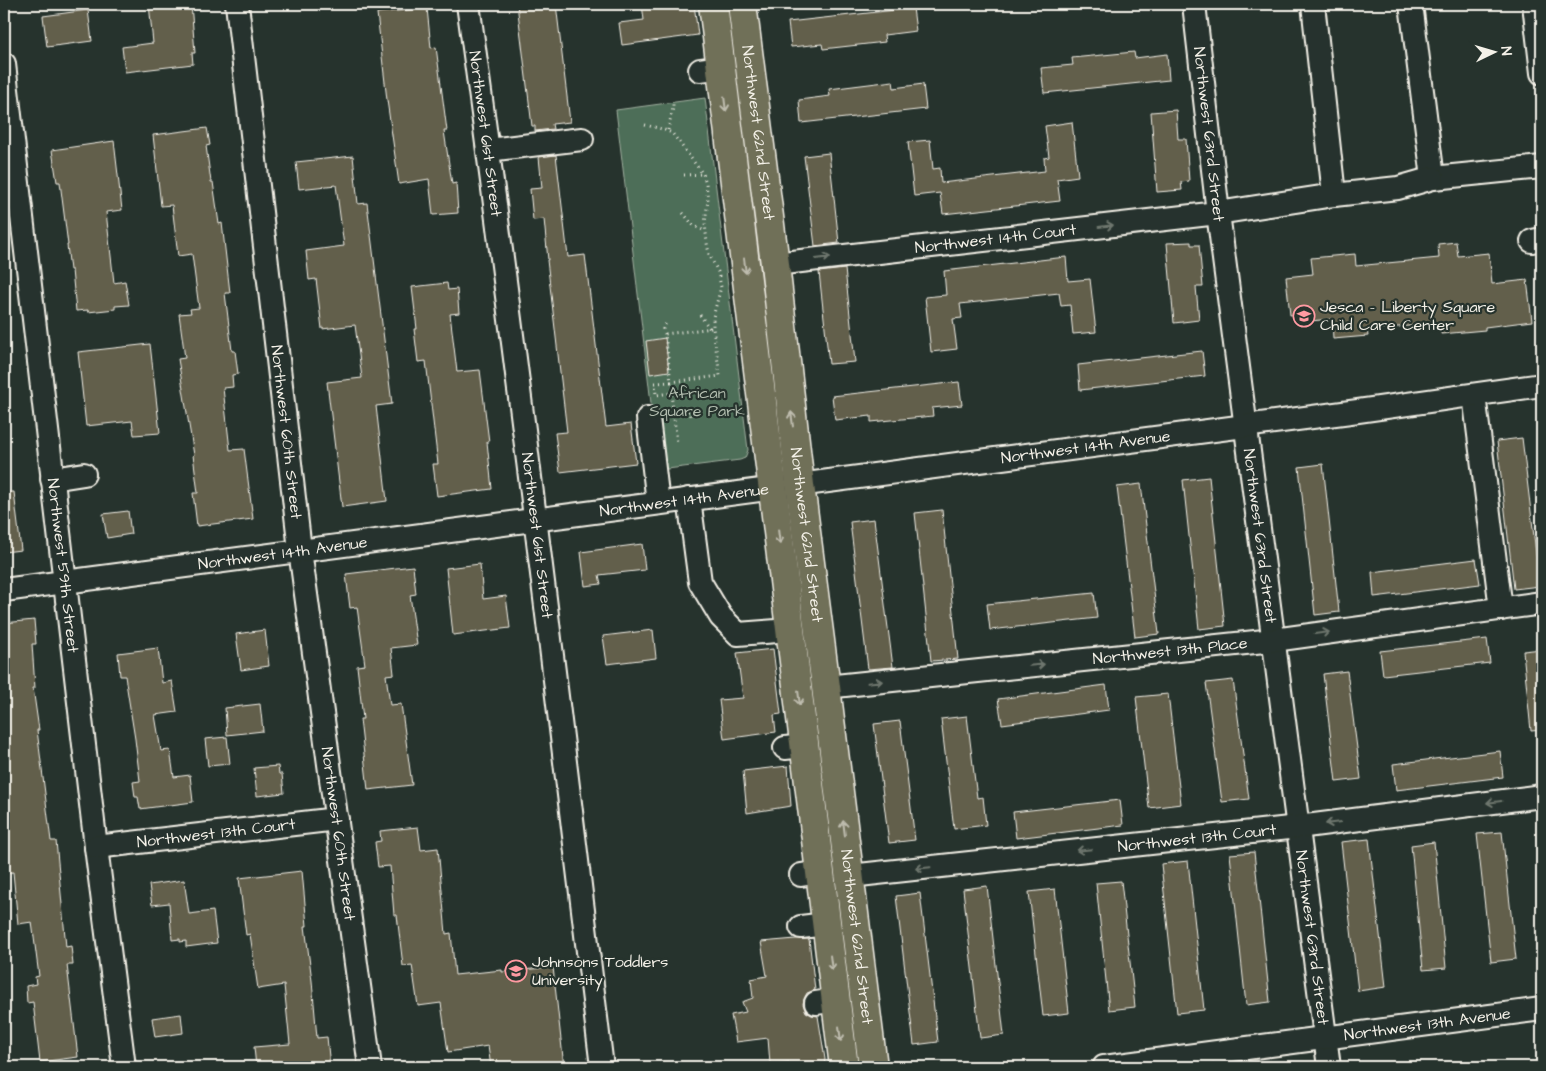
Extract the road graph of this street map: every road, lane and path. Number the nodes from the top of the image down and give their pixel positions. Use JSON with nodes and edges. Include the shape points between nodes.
{"nodes":[{"id":1,"x":237,"y":4,"type":"edge"},
{"id":2,"x":468,"y":4,"type":"edge"},
{"id":3,"x":713,"y":4,"type":"edge"},
{"id":4,"x":742,"y":4,"type":"edge"},
{"id":5,"x":1194,"y":4,"type":"edge"},
{"id":6,"x":1313,"y":4,"type":"edge"},
{"id":7,"x":1411,"y":4,"type":"edge"},
{"id":8,"x":1534,"y":4,"type":"edge"},
{"id":9,"x":1541,"y":45,"type":"edge"},
{"id":10,"x":4,"y":64,"type":"edge"},
{"id":11,"x":1542,"y":69,"type":"edge"},
{"id":12,"x":1542,"y":73,"type":"edge"},
{"id":13,"x":673,"y":102,"type":"dead end"},
{"id":14,"x":645,"y":125,"type":"dead end"},
{"id":15,"x":668,"y":130,"type":"junction"},
{"id":16,"x":582,"y":139,"type":"dead end"},
{"id":17,"x":488,"y":150,"type":"junction"},
{"id":18,"x":1542,"y":167,"type":"edge"},
{"id":19,"x":703,"y":174,"type":"junction"},
{"id":20,"x":684,"y":175,"type":"dead end"},
{"id":21,"x":1434,"y":178,"type":"junction"},
{"id":22,"x":1334,"y":195,"type":"junction"},
{"id":23,"x":683,"y":213,"type":"dead end"},
{"id":24,"x":1218,"y":213,"type":"junction"},
{"id":25,"x":705,"y":230,"type":"junction"},
{"id":26,"x":774,"y":264,"type":"junction"},
{"id":27,"x":700,"y":315,"type":"dead end"},
{"id":28,"x":667,"y":321,"type":"dead end"},
{"id":29,"x":711,"y":329,"type":"junction"},
{"id":30,"x":665,"y":334,"type":"junction"},
{"id":31,"x":671,"y":382,"type":"junction"},
{"id":32,"x":1542,"y":385,"type":"edge"},
{"id":33,"x":1474,"y":395,"type":"junction"},
{"id":34,"x":673,"y":413,"type":"junction"},
{"id":35,"x":690,"y":416,"type":"dead end"},
{"id":36,"x":648,"y":418,"type":"dead end"},
{"id":37,"x":1246,"y":426,"type":"junction"},
{"id":38,"x":677,"y":443,"type":"dead end"},
{"id":39,"x":84,"y":474,"type":"dead end"},
{"id":40,"x":52,"y":479,"type":"junction"},
{"id":41,"x":800,"y":485,"type":"junction"},
{"id":42,"x":773,"y":488,"type":"junction"},
{"id":43,"x":689,"y":499,"type":"junction"},
{"id":44,"x":658,"y":503,"type":"junction"},
{"id":45,"x":535,"y":519,"type":"junction"},
{"id":46,"x":300,"y":550,"type":"junction"},
{"id":47,"x":64,"y":583,"type":"junction"},
{"id":48,"x":4,"y":590,"type":"edge"},
{"id":49,"x":1542,"y":603,"type":"edge"},
{"id":50,"x":1501,"y":608,"type":"junction"},
{"id":51,"x":790,"y":630,"type":"junction"},
{"id":52,"x":1274,"y":640,"type":"junction"},
{"id":53,"x":826,"y":687,"type":"junction"},
{"id":54,"x":1542,"y":796,"type":"edge"},
{"id":55,"x":337,"y":819,"type":"junction"},
{"id":56,"x":1298,"y":827,"type":"junction"},
{"id":57,"x":96,"y":847,"type":"junction"},
{"id":58,"x":850,"y":876,"type":"junction"},
{"id":59,"x":1542,"y":1009,"type":"edge"},
{"id":60,"x":1326,"y":1037,"type":"junction"},
{"id":61,"x":124,"y":1067,"type":"edge"},
{"id":62,"x":370,"y":1067,"type":"edge"},
{"id":63,"x":602,"y":1067,"type":"edge"},
{"id":64,"x":844,"y":1067,"type":"edge"},
{"id":65,"x":873,"y":1067,"type":"edge"},
{"id":66,"x":1104,"y":1067,"type":"edge"},
{"id":67,"x":1329,"y":1067,"type":"edge"}],
"edges":[{"from":1,"to":46,"type":"street","name":"Northwest 60th Street"},
{"from":2,"to":17,"type":"street","name":"Northwest 61st Street"},
{"from":3,"to":42,"type":"main road","name":"Northwest 62nd Street","one_way":true,"via":[[711,69]]},
{"from":4,"to":26,"type":"main road","name":"Northwest 62nd Street"},
{"from":5,"to":24,"type":"street","name":"Northwest 63rd Street"},
{"from":6,"to":22,"type":"street"},
{"from":7,"to":21,"type":"street"},
{"from":8,"to":9,"type":"street"},
{"from":9,"to":11,"type":"street"},
{"from":10,"to":40,"type":"street","name":"Northwest 59th Street"},
{"from":11,"to":12,"type":"street"},
{"from":13,"to":15,"type":"path"},
{"from":14,"to":15,"type":"path"},
{"from":15,"to":19,"type":"path"},
{"from":16,"to":17,"type":"street"},
{"from":17,"to":45,"type":"street","name":"Northwest 61st Street"},
{"from":18,"to":21,"type":"street","name":"Northwest 14th Court"},
{"from":19,"to":20,"type":"path"},
{"from":19,"to":25,"type":"path","via":[[708,191]]},
{"from":21,"to":22,"type":"street","name":"Northwest 14th Court","via":[[1398,188]]},
{"from":22,"to":24,"type":"street","name":"Northwest 14th Court"},
{"from":23,"to":25,"type":"path","via":[[694,226]]},
{"from":26,"to":24,"type":"street","name":"Northwest 14th Court","one_way":true},
{"from":24,"to":37,"type":"street","name":"Northwest 63rd Street"},
{"from":25,"to":29,"type":"path","via":[[706,243],[721,287]]},
{"from":41,"to":26,"type":"main road","name":"Northwest 62nd Street","one_way":true},
{"from":27,"to":29,"type":"path"},
{"from":28,"to":30,"type":"path","via":[[663,329]]},
{"from":29,"to":30,"type":"path"},
{"from":29,"to":31,"type":"path","via":[[720,376]]},
{"from":30,"to":31,"type":"path"},
{"from":31,"to":34,"type":"path","via":[[655,383],[656,395],[671,393]]},
{"from":32,"to":33,"type":"street","name":"Northwest 14th Avenue"},
{"from":33,"to":37,"type":"street","name":"Northwest 14th Avenue"},
{"from":33,"to":50,"type":"street"},
{"from":34,"to":35,"type":"path","via":[[689,411]]},
{"from":34,"to":38,"type":"path"},
{"from":36,"to":44,"type":"street"},
{"from":37,"to":41,"type":"street","name":"Northwest 14th Avenue"},
{"from":37,"to":52,"type":"street","name":"Northwest 63rd Street"},
{"from":39,"to":40,"type":"street"},
{"from":40,"to":47,"type":"street","name":"Northwest 59th Street"},
{"from":41,"to":42,"type":"street","name":"Northwest 14th Avenue"},
{"from":41,"to":53,"type":"main road","name":"Northwest 62nd Street"},
{"from":42,"to":43,"type":"street","name":"Northwest 14th Avenue"},
{"from":42,"to":51,"type":"main road","name":"Northwest 62nd Street","one_way":true},
{"from":43,"to":44,"type":"street","name":"Northwest 14th Avenue"},
{"from":43,"to":51,"type":"street","via":[[700,582],[721,617],[738,634]]},
{"from":44,"to":45,"type":"street","name":"Northwest 14th Avenue"},
{"from":45,"to":46,"type":"street","name":"Northwest 14th Avenue"},
{"from":45,"to":63,"type":"street","name":"Northwest 61st Street"},
{"from":46,"to":47,"type":"street","name":"Northwest 14th Avenue"},
{"from":46,"to":55,"type":"street","name":"Northwest 60th Street"},
{"from":47,"to":48,"type":"street","name":"Northwest 14th Avenue"},
{"from":47,"to":57,"type":"street","name":"Northwest 59th Street"},
{"from":49,"to":50,"type":"street","name":"Northwest 13th Place"},
{"from":52,"to":50,"type":"street","name":"Northwest 13th Place","one_way":true},
{"from":51,"to":64,"type":"main road","name":"Northwest 62nd Street","one_way":true,"via":[[795,747],[811,873],[814,926],[826,1002]]},
{"from":53,"to":52,"type":"street","name":"Northwest 13th Place","one_way":true},
{"from":52,"to":56,"type":"street","name":"Northwest 63rd Street"},
{"from":58,"to":53,"type":"main road","name":"Northwest 62nd Street","one_way":true},
{"from":54,"to":56,"type":"street","name":"Northwest 13th Court","one_way":true},
{"from":55,"to":57,"type":"street","name":"Northwest 13th Court"},
{"from":55,"to":62,"type":"street","name":"Northwest 60th Street"},
{"from":56,"to":58,"type":"street","name":"Northwest 13th Court","one_way":true},
{"from":56,"to":60,"type":"street","name":"Northwest 63rd Street"},
{"from":57,"to":61,"type":"street","name":"Northwest 59th Street"},
{"from":58,"to":65,"type":"main road","name":"Northwest 62nd Street"},
{"from":59,"to":60,"type":"street","name":"Northwest 13th Avenue"},
{"from":60,"to":66,"type":"street","name":"Northwest 13th Avenue"},
{"from":60,"to":67,"type":"street","name":"Northwest 63rd Street"}]}
